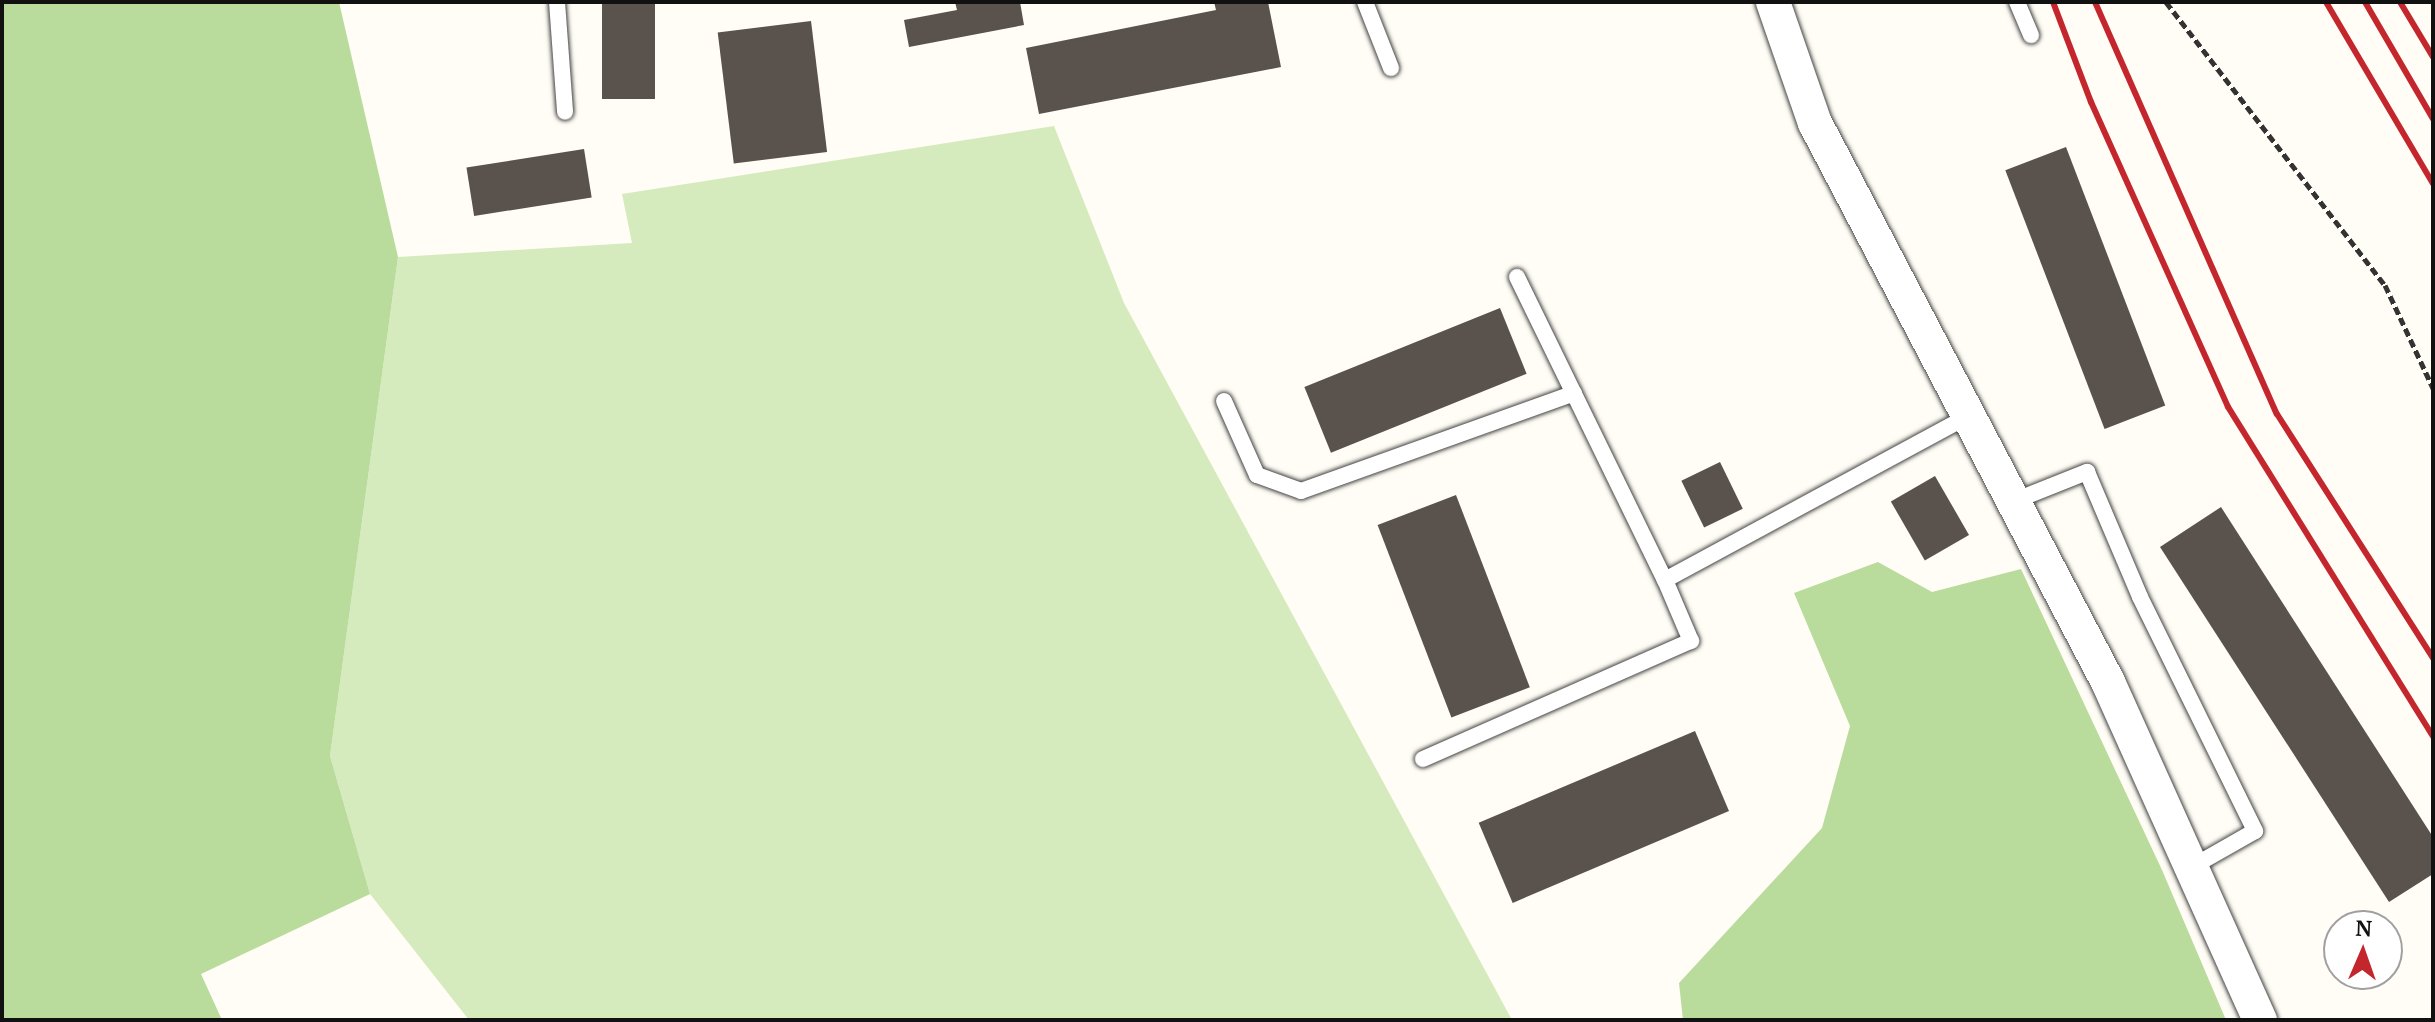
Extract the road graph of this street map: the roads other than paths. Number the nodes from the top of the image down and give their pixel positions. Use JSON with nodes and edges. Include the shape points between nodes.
{"nodes":[{"id":1,"x":557,"y":2,"type":"edge"},
{"id":2,"x":1365,"y":2,"type":"edge"},
{"id":3,"x":1773,"y":2,"type":"edge"},
{"id":4,"x":2017,"y":2,"type":"edge"},
{"id":5,"x":2031,"y":35,"type":"dead end"},
{"id":6,"x":1391,"y":68,"type":"dead end"},
{"id":7,"x":565,"y":112,"type":"dead end"},
{"id":8,"x":1517,"y":277,"type":"dead end"},
{"id":9,"x":1574,"y":393,"type":"junction"},
{"id":10,"x":1224,"y":401,"type":"dead end"},
{"id":11,"x":1966,"y":417,"type":"junction"},
{"id":12,"x":2014,"y":501,"type":"junction"},
{"id":13,"x":1665,"y":580,"type":"junction"},
{"id":14,"x":1423,"y":759,"type":"dead end"},
{"id":15,"x":2192,"y":867,"type":"junction"},
{"id":16,"x":2260,"y":1020,"type":"edge"}],
"edges":[{"from":1,"to":7,"type":"lane"},
{"from":2,"to":6,"type":"lane"},
{"from":3,"to":11,"type":"street","via":[[1815,123]]},
{"from":4,"to":5,"type":"lane"},
{"from":8,"to":9,"type":"lane"},
{"from":9,"to":10,"type":"lane","via":[[1301,491],[1257,475]]},
{"from":9,"to":13,"type":"lane"},
{"from":11,"to":12,"type":"street"},
{"from":11,"to":13,"type":"lane"},
{"from":12,"to":15,"type":"street","via":[[2108,682]]},
{"from":12,"to":15,"type":"lane","via":[[2087,472],[2140,597],[2255,831]]},
{"from":13,"to":14,"type":"lane","via":[[1691,641]]},
{"from":15,"to":16,"type":"street"}]}
